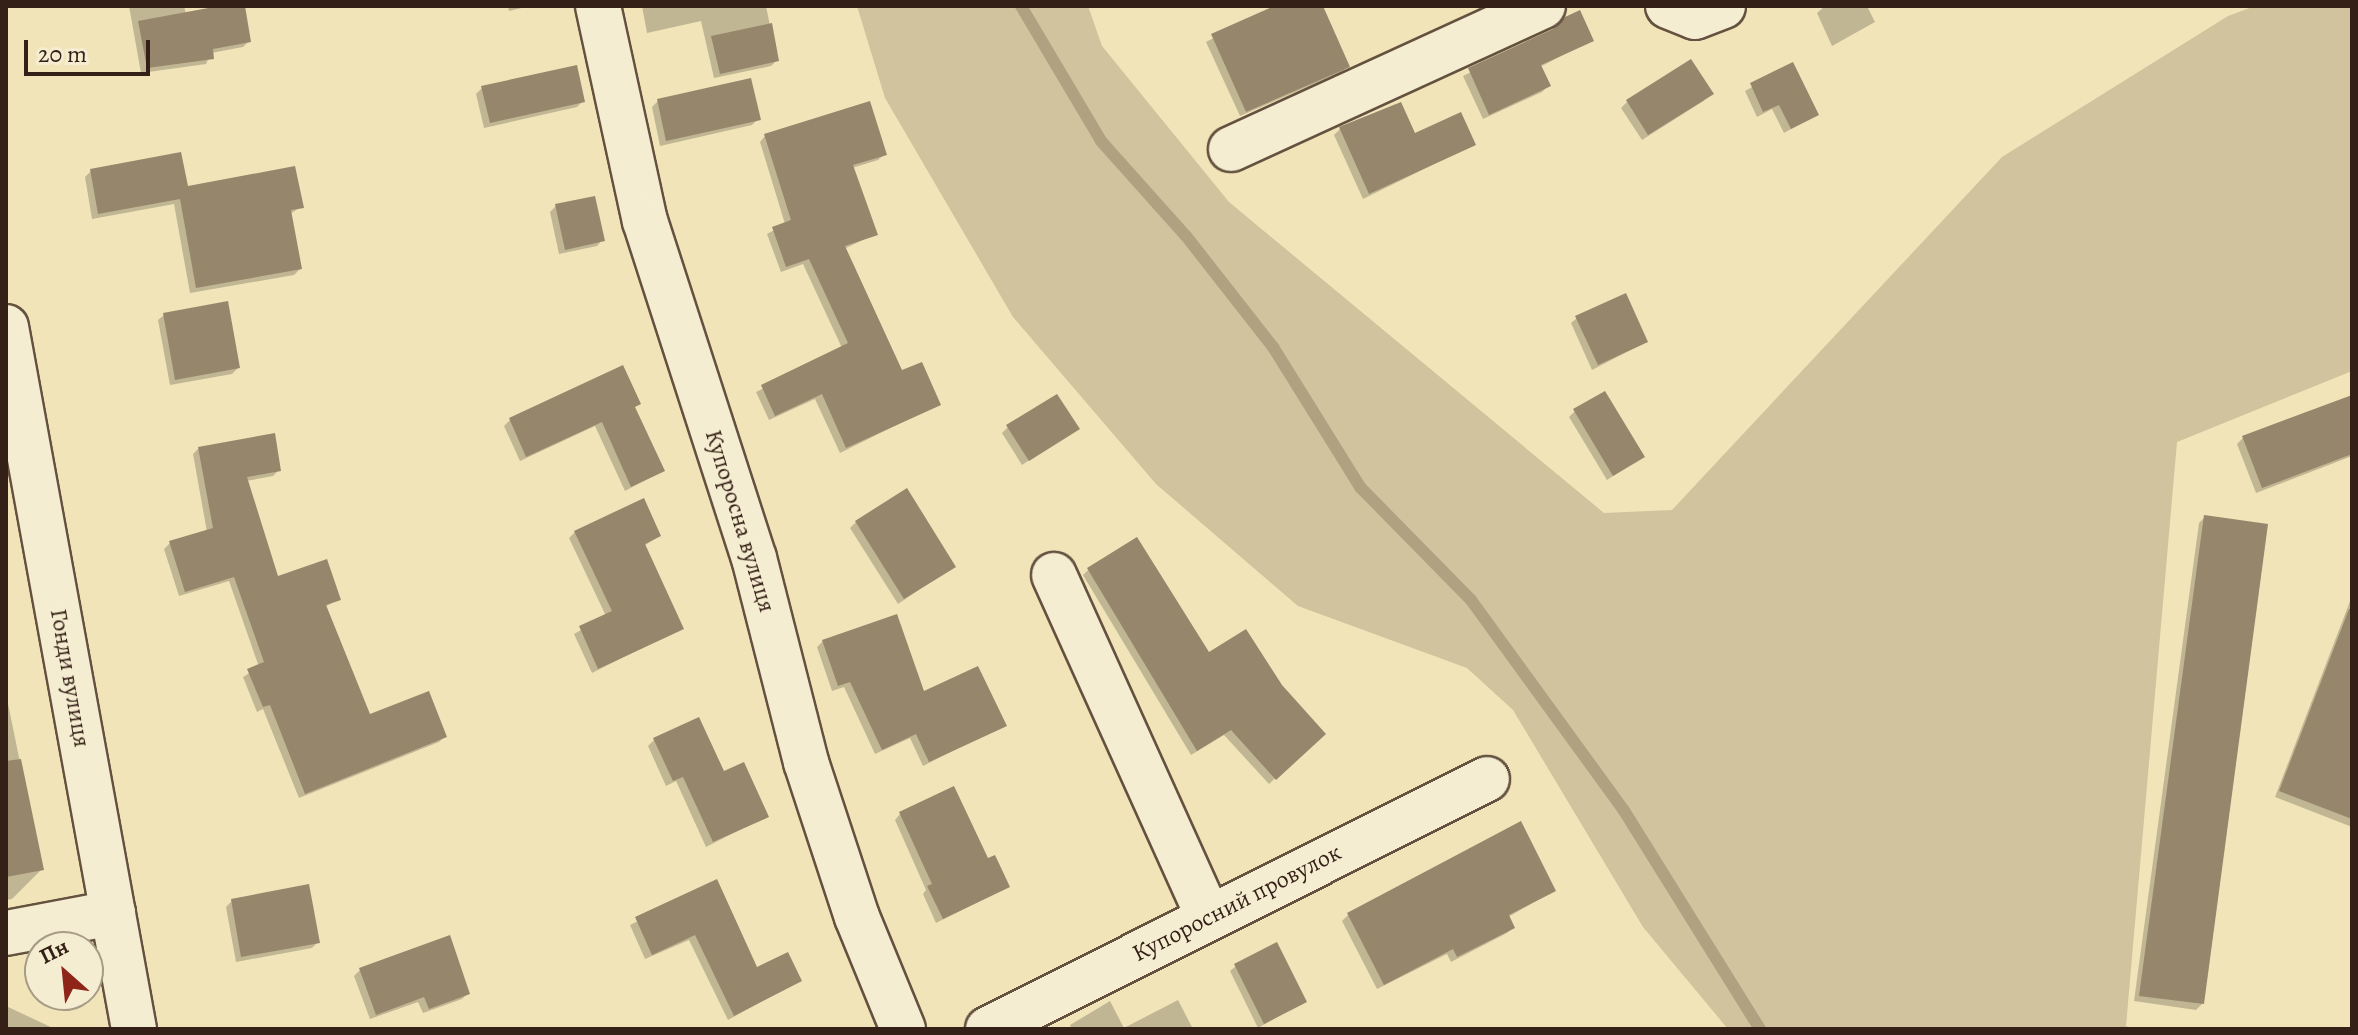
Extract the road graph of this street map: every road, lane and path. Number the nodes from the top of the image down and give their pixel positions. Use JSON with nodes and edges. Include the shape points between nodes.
{"nodes":[{"id":1,"x":598,"y":6,"type":"edge"},
{"id":2,"x":1543,"y":6,"type":"edge"},
{"id":3,"x":1668,"y":6,"type":"edge"},
{"id":4,"x":1723,"y":6,"type":"edge"},
{"id":5,"x":1231,"y":149,"type":"dead end"},
{"id":6,"x":6,"y":327,"type":"edge"},
{"id":7,"x":1054,"y":575,"type":"dead end"},
{"id":8,"x":1487,"y":779,"type":"dead end"},
{"id":9,"x":113,"y":913,"type":"junction"},
{"id":10,"x":1208,"y":916,"type":"junction"},
{"id":11,"x":6,"y":933,"type":"edge"},
{"id":12,"x":134,"y":1029,"type":"edge"},
{"id":13,"x":903,"y":1029,"type":"edge"},
{"id":14,"x":988,"y":1029,"type":"edge"}],
"edges":[{"from":1,"to":13,"type":"street","name":"Купоросна вулиця","via":[[645,221],[754,558],[806,762],[857,917]]},
{"from":2,"to":5,"type":"street"},
{"from":3,"to":4,"type":"street","via":[[1695,17]]},
{"from":6,"to":9,"type":"street","name":"Гонди вулиця"},
{"from":7,"to":10,"type":"street"},
{"from":8,"to":10,"type":"street","name":"Купоросний провулок"},
{"from":9,"to":11,"type":"street"},
{"from":9,"to":12,"type":"street","name":"Гонди вулиця"},
{"from":10,"to":14,"type":"street","name":"Купоросний провулок"}]}
